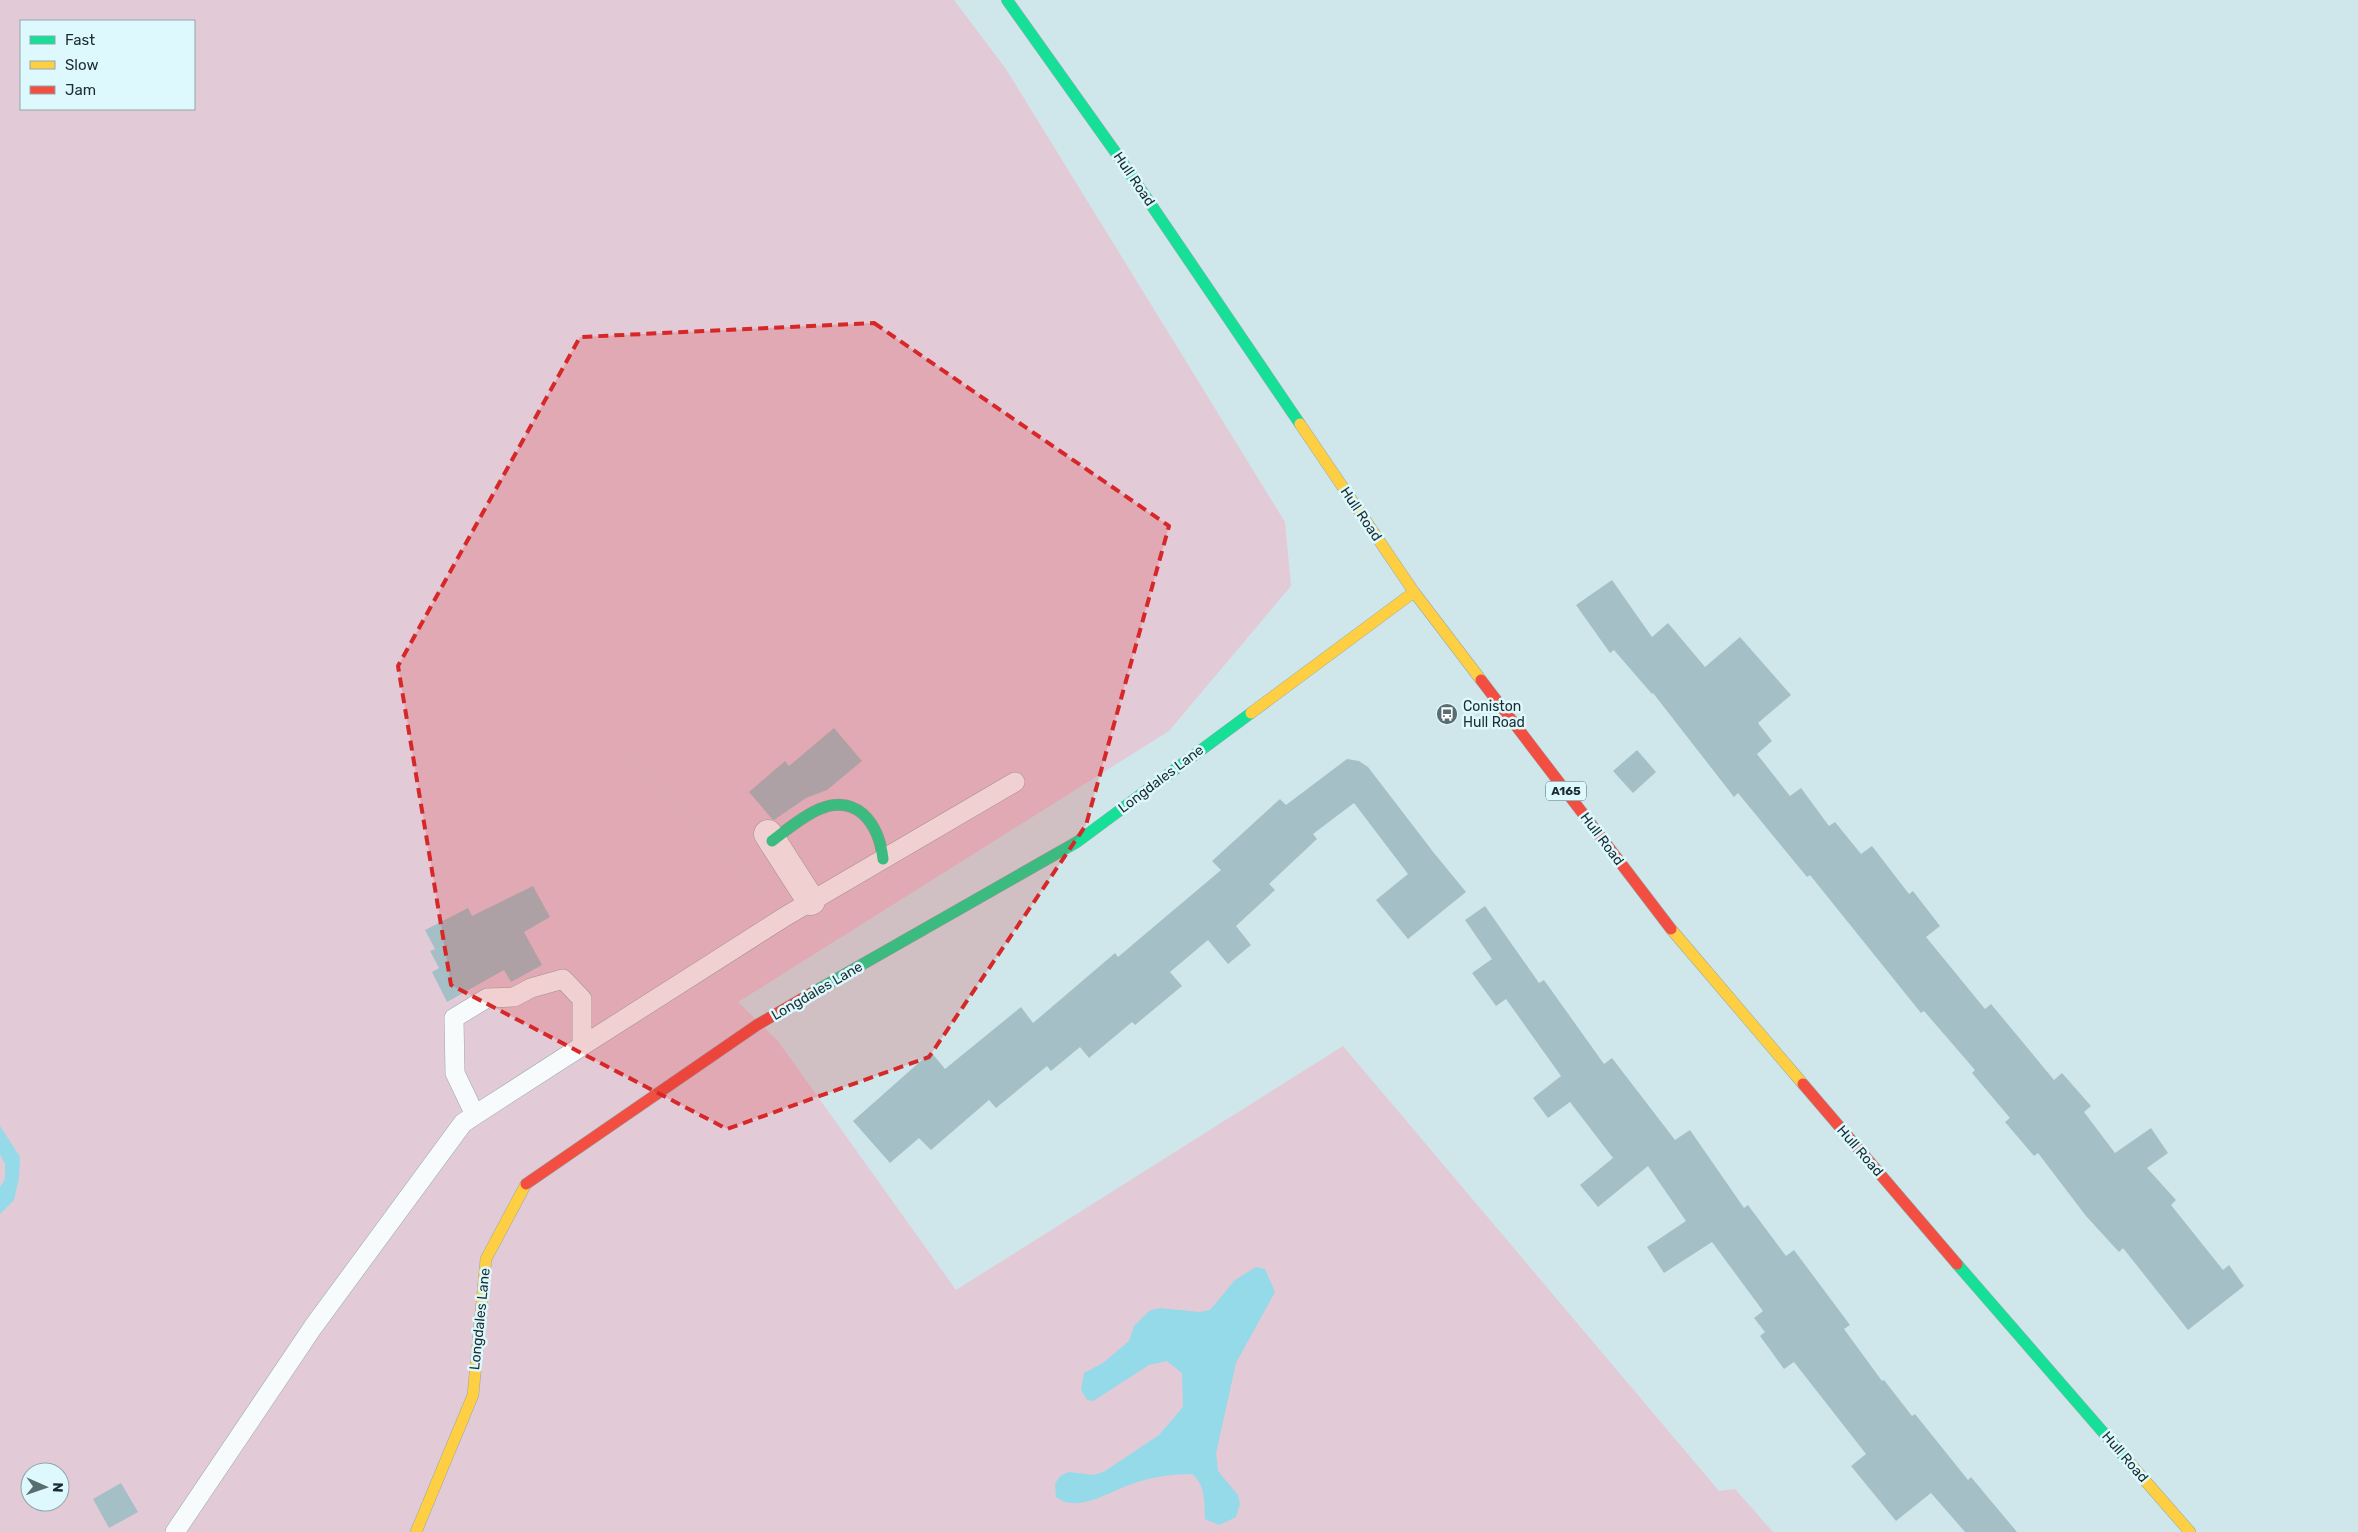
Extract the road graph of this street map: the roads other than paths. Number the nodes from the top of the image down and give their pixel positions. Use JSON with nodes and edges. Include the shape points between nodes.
{"nodes":[{"id":1,"x":1006,"y":0,"type":"edge"},
{"id":2,"x":1414,"y":592,"type":"junction"},
{"id":3,"x":1015,"y":782,"type":"dead end"},
{"id":4,"x":770,"y":838,"type":"joint"},
{"id":5,"x":883,"y":859,"type":"junction"},
{"id":6,"x":811,"y":901,"type":"junction"},
{"id":7,"x":582,"y":1046,"type":"junction"},
{"id":8,"x":475,"y":1115,"type":"junction"},
{"id":9,"x":175,"y":1532,"type":"edge"},
{"id":10,"x":416,"y":1532,"type":"edge"},
{"id":11,"x":2190,"y":1532,"type":"edge"}],
"edges":[{"from":1,"to":2,"type":"main road","name":"Hull Road","number":"A165","via":[[1122,161]]},
{"from":2,"to":10,"type":"main road","name":"Longdales Lane","via":[[1077,842],[757,1025],[523,1186],[486,1259],[473,1395]]},
{"from":2,"to":11,"type":"main road","name":"Hull Road","number":"A165","via":[[1678,940]]},
{"from":3,"to":5,"type":"lane"},
{"from":4,"to":5,"type":"main road","via":[[830,805],[845,806],[859,811],[871,821],[879,834]]},
{"from":4,"to":6,"type":"street"},
{"from":5,"to":6,"type":"lane"},
{"from":6,"to":7,"type":"lane"},
{"from":7,"to":8,"type":"lane"},
{"from":7,"to":8,"type":"lane","via":[[582,999],[563,979],[531,988],[514,997],[487,998],[454,1018],[455,1073]]},
{"from":8,"to":9,"type":"lane","via":[[463,1123],[314,1326]]}]}
